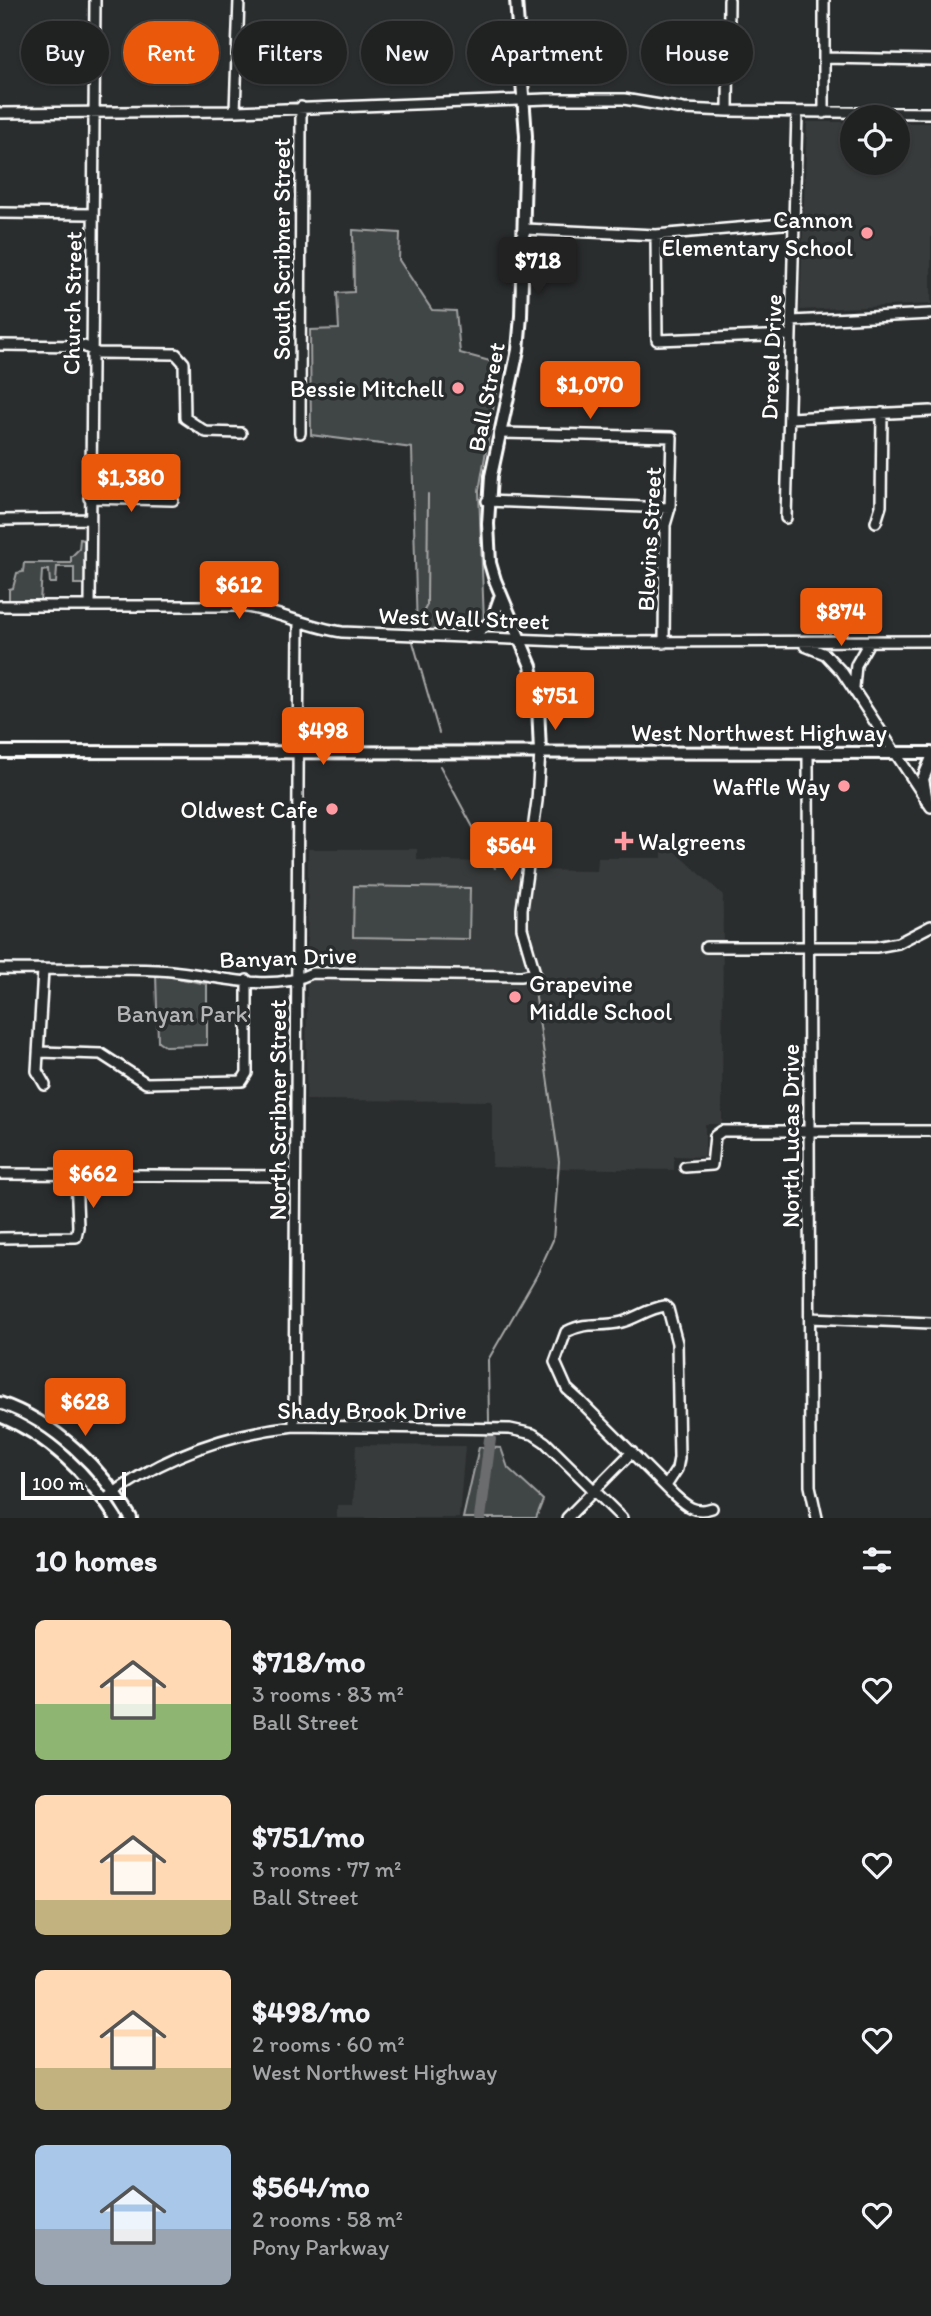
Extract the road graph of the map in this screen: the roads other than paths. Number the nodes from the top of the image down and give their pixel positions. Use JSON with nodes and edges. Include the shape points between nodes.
{"nodes":[{"id":1,"x":95,"y":0,"type":"edge"},
{"id":2,"x":239,"y":0,"type":"edge"},
{"id":3,"x":516,"y":0,"type":"edge"},
{"id":4,"x":729,"y":0,"type":"edge"},
{"id":5,"x":824,"y":0,"type":"edge"},
{"id":6,"x":824,"y":58,"type":"junction"},
{"id":7,"x":931,"y":60,"type":"edge"},
{"id":8,"x":525,"y":100,"type":"junction"},
{"id":9,"x":302,"y":107,"type":"junction"},
{"id":10,"x":235,"y":111,"type":"junction"},
{"id":11,"x":728,"y":111,"type":"junction"},
{"id":12,"x":0,"y":113,"type":"edge"},
{"id":13,"x":94,"y":113,"type":"junction"},
{"id":14,"x":797,"y":113,"type":"junction"},
{"id":15,"x":824,"y":113,"type":"junction"},
{"id":16,"x":931,"y":113,"type":"edge"},
{"id":17,"x":0,"y":213,"type":"edge"},
{"id":18,"x":92,"y":214,"type":"junction"},
{"id":19,"x":794,"y":223,"type":"junction"},
{"id":20,"x":525,"y":229,"type":"junction"},
{"id":21,"x":656,"y":235,"type":"junction"},
{"id":22,"x":931,"y":314,"type":"edge"},
{"id":23,"x":792,"y":321,"type":"junction"},
{"id":24,"x":791,"y":335,"type":"junction"},
{"id":25,"x":0,"y":345,"type":"edge"},
{"id":26,"x":91,"y":349,"type":"junction"},
{"id":27,"x":931,"y":411,"type":"edge"},
{"id":28,"x":881,"y":414,"type":"junction"},
{"id":29,"x":789,"y":418,"type":"junction"},
{"id":30,"x":241,"y":433,"type":"dead end"},
{"id":31,"x":300,"y":433,"type":"dead end"},
{"id":32,"x":502,"y":433,"type":"junction"},
{"id":33,"x":89,"y":498,"type":"junction"},
{"id":34,"x":173,"y":500,"type":"dead end"},
{"id":35,"x":487,"y":501,"type":"junction"},
{"id":36,"x":670,"y":508,"type":"junction"},
{"id":37,"x":89,"y":519,"type":"junction"},
{"id":38,"x":786,"y":519,"type":"dead end"},
{"id":39,"x":0,"y":520,"type":"edge"},
{"id":40,"x":876,"y":522,"type":"dead end"},
{"id":41,"x":500,"y":595,"type":"junction"},
{"id":42,"x":0,"y":606,"type":"edge"},
{"id":43,"x":90,"y":606,"type":"junction"},
{"id":44,"x":299,"y":621,"type":"junction"},
{"id":45,"x":467,"y":637,"type":"junction"},
{"id":46,"x":523,"y":640,"type":"junction"},
{"id":47,"x":931,"y":641,"type":"edge"},
{"id":48,"x":664,"y":643,"type":"junction"},
{"id":49,"x":797,"y":643,"type":"junction"},
{"id":50,"x":869,"y":644,"type":"junction"},
{"id":51,"x":855,"y":692,"type":"junction"},
{"id":52,"x":891,"y":750,"type":"junction"},
{"id":53,"x":299,"y":751,"type":"junction"},
{"id":54,"x":0,"y":752,"type":"edge"},
{"id":55,"x":540,"y":752,"type":"junction"},
{"id":56,"x":808,"y":753,"type":"junction"},
{"id":57,"x":931,"y":753,"type":"edge"},
{"id":58,"x":931,"y":760,"type":"edge"},
{"id":59,"x":929,"y":804,"type":"edge"},
{"id":60,"x":931,"y":926,"type":"edge"},
{"id":61,"x":706,"y":947,"type":"dead end"},
{"id":62,"x":808,"y":948,"type":"junction"},
{"id":63,"x":0,"y":969,"type":"edge"},
{"id":64,"x":43,"y":970,"type":"junction"},
{"id":65,"x":247,"y":981,"type":"junction"},
{"id":66,"x":297,"y":981,"type":"junction"},
{"id":67,"x":40,"y":1052,"type":"junction"},
{"id":68,"x":45,"y":1085,"type":"dead end"},
{"id":69,"x":810,"y":1130,"type":"junction"},
{"id":70,"x":931,"y":1131,"type":"edge"},
{"id":71,"x":685,"y":1167,"type":"dead end"},
{"id":72,"x":0,"y":1174,"type":"edge"},
{"id":73,"x":76,"y":1174,"type":"junction"},
{"id":74,"x":295,"y":1176,"type":"junction"},
{"id":75,"x":0,"y":1238,"type":"edge"},
{"id":76,"x":810,"y":1318,"type":"junction"},
{"id":77,"x":931,"y":1323,"type":"edge"},
{"id":78,"x":0,"y":1403,"type":"edge"},
{"id":79,"x":0,"y":1416,"type":"edge"},
{"id":80,"x":294,"y":1426,"type":"junction"},
{"id":81,"x":632,"y":1452,"type":"junction"},
{"id":82,"x":666,"y":1486,"type":"junction"},
{"id":83,"x":594,"y":1490,"type":"junction"},
{"id":84,"x":114,"y":1492,"type":"junction"},
{"id":85,"x":104,"y":1500,"type":"junction"},
{"id":86,"x":712,"y":1508,"type":"dead end"},
{"id":87,"x":116,"y":1518,"type":"edge"},
{"id":88,"x":131,"y":1518,"type":"edge"},
{"id":89,"x":568,"y":1518,"type":"edge"},
{"id":90,"x":622,"y":1518,"type":"edge"},
{"id":91,"x":817,"y":1518,"type":"edge"}],
"edges":[{"from":1,"to":13,"type":"street","name":"Church Street"},
{"from":2,"to":10,"type":"street"},
{"from":3,"to":8,"type":"main road","name":"Ball Street"},
{"from":4,"to":11,"type":"street"},
{"from":5,"to":6,"type":"street"},
{"from":6,"to":7,"type":"street"},
{"from":6,"to":15,"type":"street"},
{"from":8,"to":9,"type":"street"},
{"from":8,"to":11,"type":"street","via":[[624,99]]},
{"from":8,"to":20,"type":"main road","name":"Ball Street"},
{"from":9,"to":10,"type":"street"},
{"from":9,"to":31,"type":"street","name":"South Scribner Street"},
{"from":10,"to":13,"type":"street"},
{"from":11,"to":14,"type":"street"},
{"from":12,"to":13,"type":"street"},
{"from":13,"to":18,"type":"street","name":"Church Street"},
{"from":14,"to":15,"type":"street"},
{"from":14,"to":19,"type":"street","name":"Drexel Drive"},
{"from":15,"to":16,"type":"street"},
{"from":17,"to":18,"type":"street"},
{"from":18,"to":26,"type":"street","name":"Church Street"},
{"from":19,"to":21,"type":"street"},
{"from":19,"to":23,"type":"street","name":"Drexel Drive"},
{"from":20,"to":21,"type":"street"},
{"from":20,"to":32,"type":"main road","name":"Ball Street","via":[[518,348]]},
{"from":21,"to":24,"type":"street","via":[[657,340]]},
{"from":22,"to":23,"type":"street"},
{"from":23,"to":24,"type":"street","name":"Drexel Drive"},
{"from":24,"to":29,"type":"street","name":"Drexel Drive"},
{"from":25,"to":26,"type":"street"},
{"from":26,"to":30,"type":"street","via":[[97,353],[176,354],[184,363],[185,418],[206,432]]},
{"from":26,"to":33,"type":"street","name":"Church Street"},
{"from":27,"to":28,"type":"street"},
{"from":28,"to":29,"type":"street"},
{"from":28,"to":40,"type":"street","via":[[881,506]]},
{"from":29,"to":38,"type":"street","name":"Drexel Drive"},
{"from":32,"to":35,"type":"main road","name":"Ball Street"},
{"from":32,"to":36,"type":"street","name":"Blevins Street","via":[[672,437]]},
{"from":33,"to":34,"type":"street"},
{"from":33,"to":37,"type":"street","name":"Church Street"},
{"from":35,"to":36,"type":"street"},
{"from":35,"to":41,"type":"main road","name":"Ball Street","via":[[490,563]]},
{"from":36,"to":48,"type":"street","name":"Blevins Street"},
{"from":37,"to":39,"type":"street"},
{"from":37,"to":43,"type":"street","name":"Church Street"},
{"from":41,"to":45,"type":"main road","via":[[491,623]]},
{"from":41,"to":46,"type":"main road","name":"Ball Street"},
{"from":42,"to":43,"type":"street","name":"West Wall Street"},
{"from":43,"to":44,"type":"street","name":"West Wall Street","via":[[240,606]]},
{"from":44,"to":45,"type":"street","name":"West Wall Street","via":[[342,632]]},
{"from":44,"to":53,"type":"street"},
{"from":45,"to":46,"type":"street","name":"West Wall Street"},
{"from":46,"to":48,"type":"street","name":"West Wall Street"},
{"from":46,"to":55,"type":"main road","name":"Ball Street","via":[[537,697]]},
{"from":47,"to":50,"type":"street","name":"West Wall Street"},
{"from":48,"to":49,"type":"street","name":"West Wall Street"},
{"from":49,"to":50,"type":"street","name":"West Wall Street"},
{"from":49,"to":51,"type":"street","via":[[825,654]]},
{"from":50,"to":51,"type":"street","via":[[856,664]]},
{"from":51,"to":52,"type":"street"},
{"from":52,"to":56,"type":"main road","name":"West Northwest Highway"},
{"from":52,"to":57,"type":"main road","name":"West Northwest Highway"},
{"from":52,"to":59,"type":"street"},
{"from":53,"to":54,"type":"main road","name":"West Northwest Highway"},
{"from":53,"to":55,"type":"main road","name":"West Northwest Highway"},
{"from":53,"to":66,"type":"street","name":"North Scribner Street"},
{"from":55,"to":56,"type":"main road","name":"West Northwest Highway"},
{"from":55,"to":66,"type":"street","name":"Banyan Drive","via":[[522,909],[522,928],[535,973],[312,973]]},
{"from":56,"to":62,"type":"street","name":"North Lucas Drive"},
{"from":58,"to":59,"type":"main road","via":[[923,779]]},
{"from":60,"to":62,"type":"street","via":[[898,943]]},
{"from":61,"to":62,"type":"street"},
{"from":62,"to":69,"type":"street","name":"North Lucas Drive"},
{"from":63,"to":64,"type":"street","name":"Banyan Drive"},
{"from":64,"to":65,"type":"street","name":"Banyan Drive","via":[[159,970]]},
{"from":64,"to":67,"type":"street"},
{"from":65,"to":66,"type":"street","name":"Banyan Drive"},
{"from":65,"to":67,"type":"street","via":[[247,1073],[242,1081],[146,1083],[101,1054]]},
{"from":66,"to":74,"type":"street","name":"North Scribner Street"},
{"from":67,"to":68,"type":"street","via":[[37,1071]]},
{"from":69,"to":70,"type":"street"},
{"from":69,"to":71,"type":"street","via":[[722,1131],[715,1136],[712,1165]]},
{"from":69,"to":76,"type":"street","name":"North Lucas Drive"},
{"from":72,"to":73,"type":"street"},
{"from":73,"to":74,"type":"street"},
{"from":73,"to":75,"type":"street","via":[[76,1237]]},
{"from":74,"to":80,"type":"street","name":"North Scribner Street"},
{"from":76,"to":77,"type":"street"},
{"from":76,"to":91,"type":"street","name":"North Lucas Drive","via":[[810,1486]]},
{"from":78,"to":84,"type":"main road","via":[[61,1437]]},
{"from":79,"to":85,"type":"main road","via":[[52,1447]]},
{"from":80,"to":83,"type":"street","name":"Shady Brook Drive","via":[[523,1430],[545,1442]]},
{"from":80,"to":84,"type":"street","name":"Shady Brook Drive","via":[[216,1440],[144,1472]]},
{"from":81,"to":82,"type":"street"},
{"from":81,"to":82,"type":"street","via":[[566,1388],[555,1362],[561,1340],[574,1328],[625,1321],[665,1306],[674,1322],[677,1343],[679,1458]]},
{"from":81,"to":83,"type":"street"},
{"from":82,"to":86,"type":"street","via":[[693,1510]]},
{"from":83,"to":89,"type":"street"},
{"from":83,"to":90,"type":"street","name":"Shady Brook Drive"},
{"from":84,"to":85,"type":"street","name":"Shady Brook Drive"},
{"from":84,"to":88,"type":"main road"},
{"from":85,"to":87,"type":"main road"}]}
